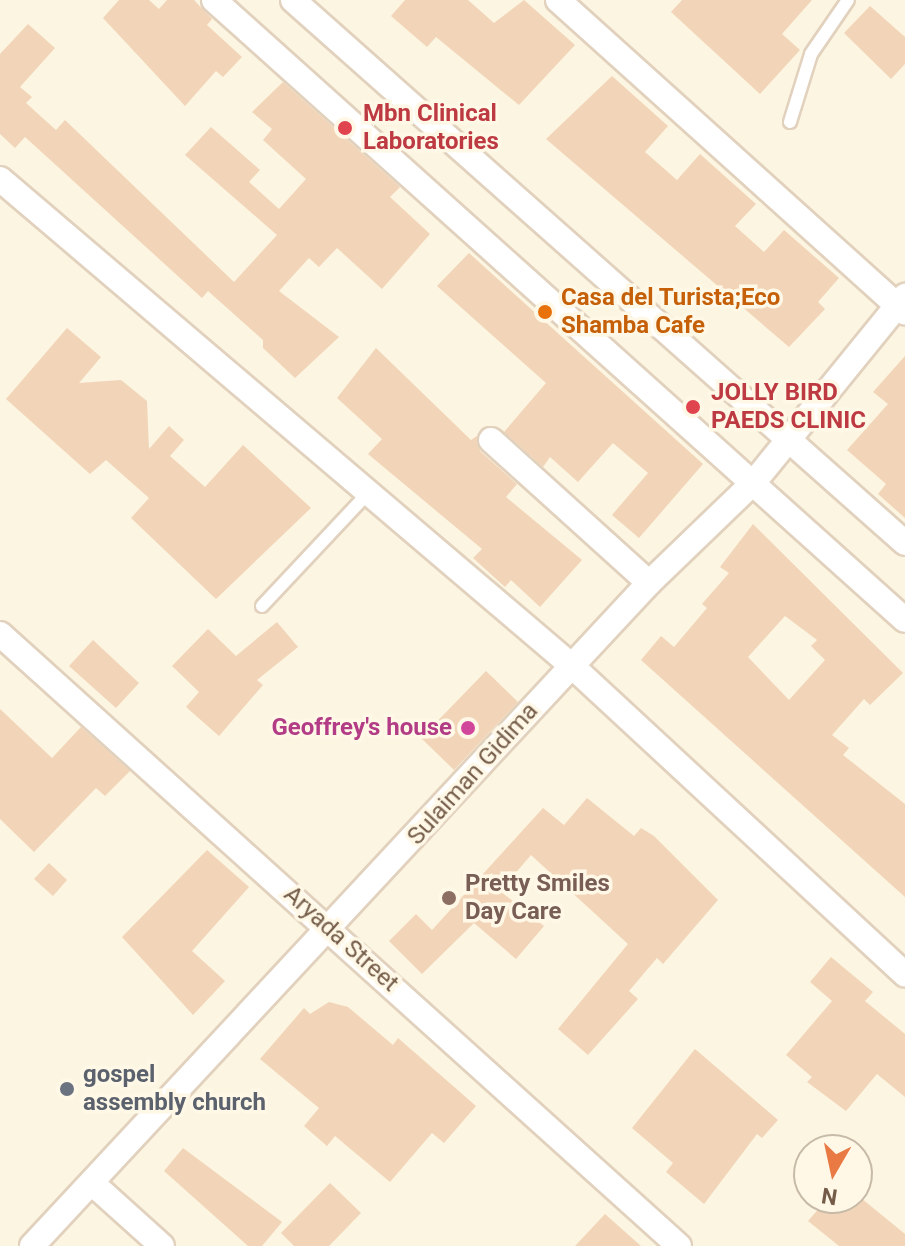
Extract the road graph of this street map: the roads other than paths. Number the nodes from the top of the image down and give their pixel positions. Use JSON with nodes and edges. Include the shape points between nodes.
{"nodes":[{"id":1,"x":214,"y":0,"type":"edge"},
{"id":2,"x":293,"y":0,"type":"edge"},
{"id":3,"x":558,"y":0,"type":"edge"},
{"id":4,"x":848,"y":0,"type":"edge"},
{"id":5,"x":790,"y":122,"type":"dead end"},
{"id":6,"x":0,"y":179,"type":"edge"},
{"id":7,"x":902,"y":304,"type":"edge"},
{"id":8,"x":790,"y":438,"type":"junction"},
{"id":9,"x":491,"y":440,"type":"dead end"},
{"id":10,"x":754,"y":482,"type":"junction"},
{"id":11,"x":368,"y":493,"type":"junction"},
{"id":12,"x":905,"y":543,"type":"edge"},
{"id":13,"x":649,"y":583,"type":"junction"},
{"id":14,"x":262,"y":606,"type":"dead end"},
{"id":15,"x":905,"y":620,"type":"edge"},
{"id":16,"x":0,"y":634,"type":"edge"},
{"id":17,"x":572,"y":666,"type":"junction"},
{"id":18,"x":331,"y":930,"type":"junction"},
{"id":19,"x":905,"y":974,"type":"edge"},
{"id":20,"x":92,"y":1183,"type":"junction"},
{"id":21,"x":32,"y":1246,"type":"edge"},
{"id":22,"x":162,"y":1246,"type":"edge"},
{"id":23,"x":679,"y":1246,"type":"edge"}],
"edges":[{"from":1,"to":10,"type":"street"},
{"from":2,"to":8,"type":"street"},
{"from":3,"to":7,"type":"street"},
{"from":4,"to":5,"type":"lane","via":[[811,54]]},
{"from":6,"to":11,"type":"street"},
{"from":7,"to":8,"type":"street","name":"Sulaiman Gidima"},
{"from":8,"to":10,"type":"street","name":"Sulaiman Gidima"},
{"from":8,"to":12,"type":"street"},
{"from":9,"to":13,"type":"street"},
{"from":10,"to":13,"type":"street","name":"Sulaiman Gidima"},
{"from":10,"to":15,"type":"street"},
{"from":11,"to":14,"type":"lane"},
{"from":11,"to":17,"type":"street"},
{"from":13,"to":17,"type":"street","name":"Sulaiman Gidima"},
{"from":16,"to":18,"type":"street","name":"Aryada Street"},
{"from":17,"to":18,"type":"street","name":"Sulaiman Gidima"},
{"from":17,"to":19,"type":"street"},
{"from":18,"to":20,"type":"street","name":"Sulaiman Gidima"},
{"from":18,"to":23,"type":"street","name":"Aryada Street"},
{"from":20,"to":21,"type":"street","name":"Sulaiman Gidima"},
{"from":20,"to":22,"type":"street"}]}
